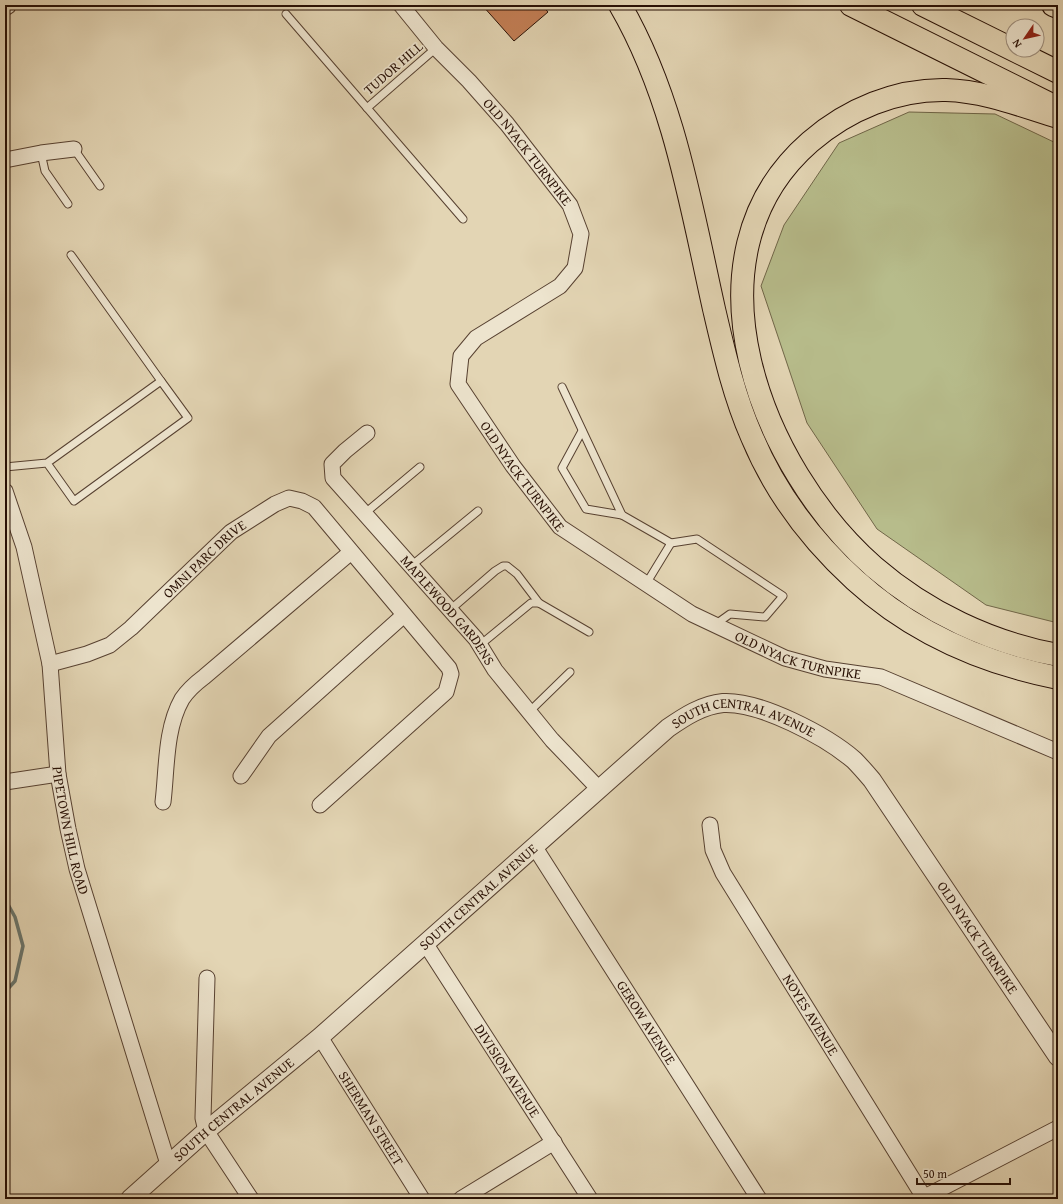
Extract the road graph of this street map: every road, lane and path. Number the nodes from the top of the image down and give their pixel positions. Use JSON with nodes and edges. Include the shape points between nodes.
{"nodes":[{"id":1,"x":401,"y":5,"type":"edge"},
{"id":2,"x":620,"y":5,"type":"edge"},
{"id":3,"x":851,"y":5,"type":"edge"},
{"id":4,"x":923,"y":5,"type":"edge"},
{"id":5,"x":1053,"y":5,"type":"edge"},
{"id":6,"x":1058,"y":7,"type":"edge"},
{"id":7,"x":286,"y":14,"type":"dead end"},
{"id":8,"x":1004,"y":44,"type":"edge"},
{"id":9,"x":436,"y":48,"type":"junction"},
{"id":10,"x":1041,"y":58,"type":"edge"},
{"id":11,"x":1058,"y":64,"type":"edge"},
{"id":12,"x":1058,"y":72,"type":"edge"},
{"id":13,"x":367,"y":108,"type":"junction"},
{"id":14,"x":1058,"y":108,"type":"edge"},
{"id":15,"x":1058,"y":117,"type":"edge"},
{"id":16,"x":74,"y":149,"type":"joint"},
{"id":17,"x":41,"y":153,"type":"junction"},
{"id":18,"x":5,"y":160,"type":"edge"},
{"id":19,"x":100,"y":186,"type":"dead end"},
{"id":20,"x":68,"y":204,"type":"dead end"},
{"id":21,"x":463,"y":219,"type":"dead end"},
{"id":22,"x":71,"y":255,"type":"dead end"},
{"id":23,"x":161,"y":381,"type":"junction"},
{"id":24,"x":562,"y":387,"type":"dead end"},
{"id":25,"x":582,"y":431,"type":"junction"},
{"id":26,"x":367,"y":433,"type":"dead end"},
{"id":27,"x":47,"y":463,"type":"junction"},
{"id":28,"x":5,"y":467,"type":"edge"},
{"id":29,"x":420,"y":467,"type":"dead end"},
{"id":30,"x":5,"y":491,"type":"edge"},
{"id":31,"x":478,"y":511,"type":"dead end"},
{"id":32,"x":364,"y":514,"type":"junction"},
{"id":33,"x":622,"y":514,"type":"junction"},
{"id":34,"x":671,"y":543,"type":"junction"},
{"id":35,"x":351,"y":552,"type":"junction"},
{"id":36,"x":411,"y":566,"type":"junction"},
{"id":37,"x":646,"y":584,"type":"junction"},
{"id":38,"x":539,"y":603,"type":"junction"},
{"id":39,"x":450,"y":610,"type":"junction"},
{"id":40,"x":404,"y":615,"type":"junction"},
{"id":41,"x":716,"y":624,"type":"junction"},
{"id":42,"x":589,"y":632,"type":"dead end"},
{"id":43,"x":480,"y":646,"type":"junction"},
{"id":44,"x":1058,"y":655,"type":"edge"},
{"id":45,"x":50,"y":664,"type":"junction"},
{"id":46,"x":570,"y":672,"type":"dead end"},
{"id":47,"x":1058,"y":678,"type":"edge"},
{"id":48,"x":529,"y":712,"type":"junction"},
{"id":49,"x":1058,"y":752,"type":"edge"},
{"id":50,"x":855,"y":760,"type":"joint"},
{"id":51,"x":58,"y":774,"type":"junction"},
{"id":52,"x":241,"y":776,"type":"dead end"},
{"id":53,"x":5,"y":782,"type":"edge"},
{"id":54,"x":599,"y":789,"type":"junction"},
{"id":55,"x":163,"y":802,"type":"dead end"},
{"id":56,"x":320,"y":805,"type":"dead end"},
{"id":57,"x":710,"y":825,"type":"dead end"},
{"id":58,"x":534,"y":846,"type":"junction"},
{"id":59,"x":424,"y":943,"type":"junction"},
{"id":60,"x":207,"y":978,"type":"dead end"},
{"id":61,"x":320,"y":1037,"type":"junction"},
{"id":62,"x":1058,"y":1057,"type":"edge"},
{"id":63,"x":1058,"y":1128,"type":"edge"},
{"id":64,"x":206,"y":1131,"type":"junction"},
{"id":65,"x":554,"y":1142,"type":"junction"},
{"id":66,"x":168,"y":1164,"type":"junction"},
{"id":67,"x":923,"y":1198,"type":"edge"},
{"id":68,"x":130,"y":1199,"type":"edge"},
{"id":69,"x":251,"y":1199,"type":"edge"},
{"id":70,"x":422,"y":1199,"type":"edge"},
{"id":71,"x":461,"y":1199,"type":"edge"},
{"id":72,"x":590,"y":1199,"type":"edge"},
{"id":73,"x":759,"y":1199,"type":"edge"}],
"edges":[{"from":1,"to":9,"type":"street","name":"OLD NYACK TURNPIKE"},
{"from":2,"to":47,"type":"highway","via":[[643,50],[668,114],[736,396],[762,458],[785,498],[812,535],[837,563],[895,612],[934,636],[975,655]]},
{"from":3,"to":14,"type":"highway"},
{"from":4,"to":8,"type":"highway"},
{"from":5,"to":6,"type":"highway"},
{"from":7,"to":13,"type":"lane"},
{"from":8,"to":12,"type":"highway"},
{"from":9,"to":13,"type":"lane","name":"TUDOR HILL"},
{"from":9,"to":37,"type":"street","name":"OLD NYACK TURNPIKE","via":[[507,124],[570,205],[581,234],[575,268],[560,286],[476,338],[461,356],[458,384],[513,466],[560,527]]},
{"from":10,"to":11,"type":"highway"},
{"from":13,"to":21,"type":"lane"},
{"from":15,"to":44,"type":"highway","via":[[986,96],[947,90],[910,93],[851,113],[807,145],[772,186],[749,239],[742,293],[749,354],[764,407],[792,467],[829,521],[875,568],[932,608],[998,639]]},
{"from":16,"to":17,"type":"street"},
{"from":16,"to":19,"type":"lane"},
{"from":17,"to":18,"type":"street"},
{"from":17,"to":20,"type":"lane","via":[[44,171]]},
{"from":22,"to":23,"type":"lane"},
{"from":23,"to":27,"type":"lane"},
{"from":23,"to":27,"type":"lane","via":[[188,418],[74,502]]},
{"from":24,"to":25,"type":"lane"},
{"from":25,"to":33,"type":"lane"},
{"from":25,"to":33,"type":"lane","via":[[562,468],[586,509]]},
{"from":26,"to":32,"type":"street","name":"MAPLEWOOD GARDENS","via":[[332,464],[333,478]]},
{"from":27,"to":28,"type":"lane"},
{"from":29,"to":32,"type":"lane"},
{"from":30,"to":45,"type":"street","name":"PIPETOWN HILL ROAD","via":[[24,547]]},
{"from":31,"to":36,"type":"lane"},
{"from":32,"to":36,"type":"street","name":"MAPLEWOOD GARDENS"},
{"from":33,"to":34,"type":"lane"},
{"from":34,"to":37,"type":"lane"},
{"from":34,"to":41,"type":"lane","via":[[697,539],[783,596],[765,616],[730,614]]},
{"from":35,"to":40,"type":"street","name":"OMNI PARC DRIVE"},
{"from":35,"to":45,"type":"street","name":"OMNI PARC DRIVE","via":[[314,507],[289,498],[231,532],[110,645]]},
{"from":35,"to":55,"type":"street","via":[[199,680],[182,699],[171,731]]},
{"from":36,"to":39,"type":"street","name":"MAPLEWOOD GARDENS"},
{"from":37,"to":41,"type":"street","name":"OLD NYACK TURNPIKE","via":[[692,614]]},
{"from":38,"to":39,"type":"lane","via":[[518,574],[503,566]]},
{"from":38,"to":42,"type":"lane"},
{"from":38,"to":43,"type":"lane","via":[[531,603]]},
{"from":39,"to":43,"type":"street","name":"MAPLEWOOD GARDENS"},
{"from":40,"to":52,"type":"street","via":[[269,736]]},
{"from":40,"to":56,"type":"street","name":"OMNI PARC DRIVE","via":[[449,668],[451,674],[446,692]]},
{"from":41,"to":49,"type":"street","name":"OLD NYACK TURNPIKE","via":[[785,658],[825,669],[881,677]]},
{"from":43,"to":48,"type":"street","name":"MAPLEWOOD GARDENS","via":[[495,670]]},
{"from":45,"to":51,"type":"street","name":"PIPETOWN HILL ROAD"},
{"from":46,"to":48,"type":"lane"},
{"from":48,"to":54,"type":"street","name":"MAPLEWOOD GARDENS"},
{"from":50,"to":54,"type":"street","name":"SOUTH CENTRAL AVENUE","via":[[836,746],[773,714],[744,705],[722,703],[683,717]]},
{"from":50,"to":62,"type":"street","name":"OLD NYACK TURNPIKE","via":[[872,780]]},
{"from":51,"to":53,"type":"street"},
{"from":51,"to":66,"type":"street","name":"PIPETOWN HILL ROAD","via":[[77,869]]},
{"from":54,"to":58,"type":"street","name":"SOUTH CENTRAL AVENUE"},
{"from":57,"to":67,"type":"street","name":"NOYES AVENUE","via":[[713,850],[723,873]]},
{"from":58,"to":59,"type":"street","name":"SOUTH CENTRAL AVENUE"},
{"from":58,"to":73,"type":"street","name":"GEROW AVENUE"},
{"from":59,"to":61,"type":"street","name":"SOUTH CENTRAL AVENUE"},
{"from":59,"to":65,"type":"street","name":"DIVISION AVENUE"},
{"from":60,"to":64,"type":"street","via":[[203,1118]]},
{"from":61,"to":64,"type":"street","name":"SOUTH CENTRAL AVENUE"},
{"from":61,"to":70,"type":"street","name":"SHERMAN STREET"},
{"from":63,"to":67,"type":"street"},
{"from":64,"to":66,"type":"street","name":"SOUTH CENTRAL AVENUE"},
{"from":64,"to":69,"type":"street"},
{"from":65,"to":71,"type":"street"},
{"from":65,"to":72,"type":"street","name":"DIVISION AVENUE"},
{"from":66,"to":68,"type":"street","name":"SOUTH CENTRAL AVENUE"}]}
